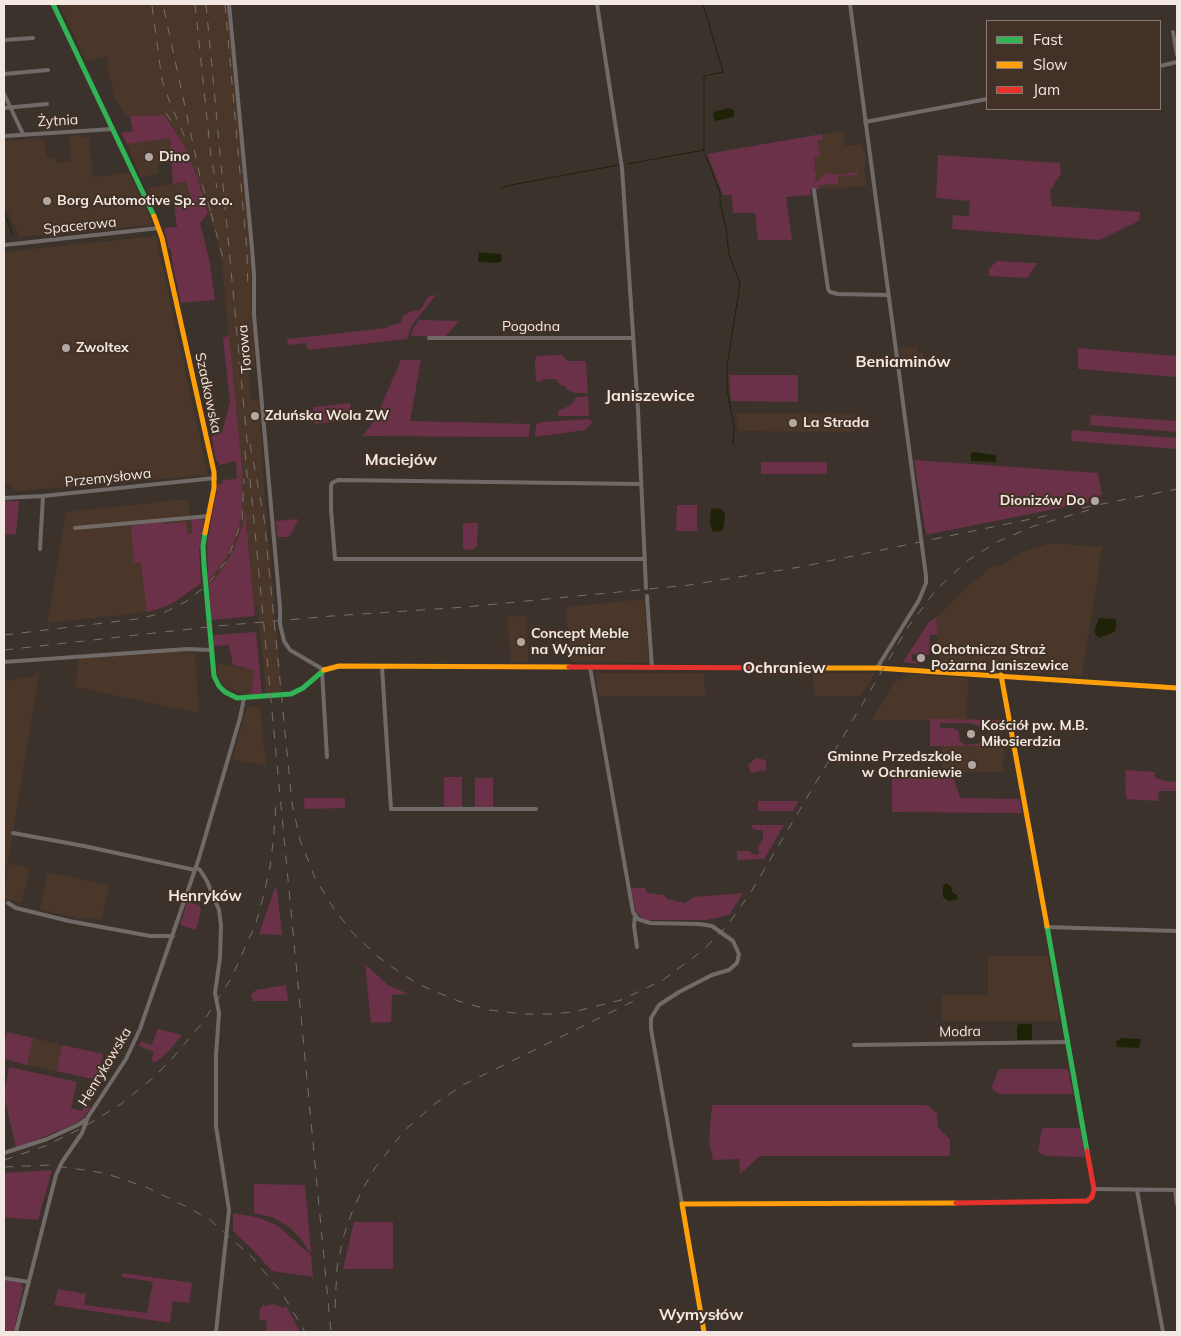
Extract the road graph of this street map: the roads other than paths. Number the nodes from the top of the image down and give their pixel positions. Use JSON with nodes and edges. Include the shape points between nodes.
{"nodes":[{"id":1,"x":53,"y":4,"type":"edge"},
{"id":2,"x":230,"y":4,"type":"edge"},
{"id":3,"x":597,"y":4,"type":"edge"},
{"id":4,"x":850,"y":4,"type":"edge"},
{"id":5,"x":1173,"y":32,"type":"dead end"},
{"id":6,"x":33,"y":38,"type":"dead end"},
{"id":7,"x":4,"y":40,"type":"edge"},
{"id":8,"x":1177,"y":55,"type":"edge"},
{"id":9,"x":1177,"y":62,"type":"edge"},
{"id":10,"x":1161,"y":66,"type":"edge"},
{"id":11,"x":48,"y":70,"type":"dead end"},
{"id":12,"x":4,"y":74,"type":"edge"},
{"id":13,"x":4,"y":94,"type":"edge"},
{"id":14,"x":986,"y":99,"type":"edge"},
{"id":15,"x":47,"y":104,"type":"dead end"},
{"id":16,"x":10,"y":107,"type":"junction"},
{"id":17,"x":4,"y":108,"type":"edge"},
{"id":18,"x":865,"y":122,"type":"junction"},
{"id":19,"x":113,"y":129,"type":"junction"},
{"id":20,"x":24,"y":134,"type":"junction"},
{"id":21,"x":4,"y":136,"type":"edge"},
{"id":22,"x":814,"y":190,"type":"dead end"},
{"id":23,"x":159,"y":228,"type":"junction"},
{"id":24,"x":4,"y":244,"type":"edge"},
{"id":25,"x":888,"y":295,"type":"junction"},
{"id":26,"x":429,"y":338,"type":"dead end"},
{"id":27,"x":633,"y":338,"type":"junction"},
{"id":28,"x":215,"y":478,"type":"junction"},
{"id":29,"x":641,"y":484,"type":"junction"},
{"id":30,"x":43,"y":496,"type":"junction"},
{"id":31,"x":4,"y":498,"type":"edge"},
{"id":32,"x":209,"y":516,"type":"junction"},
{"id":33,"x":75,"y":528,"type":"dead end"},
{"id":34,"x":40,"y":549,"type":"dead end"},
{"id":35,"x":645,"y":559,"type":"junction"},
{"id":36,"x":646,"y":588,"type":"dead end"},
{"id":37,"x":647,"y":596,"type":"dead end"},
{"id":38,"x":211,"y":650,"type":"junction"},
{"id":39,"x":4,"y":662,"type":"edge"},
{"id":40,"x":382,"y":666,"type":"junction"},
{"id":41,"x":590,"y":668,"type":"junction"},
{"id":42,"x":652,"y":668,"type":"junction"},
{"id":43,"x":877,"y":668,"type":"junction"},
{"id":44,"x":325,"y":670,"type":"junction"},
{"id":45,"x":1001,"y":675,"type":"junction"},
{"id":46,"x":1177,"y":688,"type":"edge"},
{"id":47,"x":244,"y":698,"type":"junction"},
{"id":48,"x":327,"y":757,"type":"dead end"},
{"id":49,"x":536,"y":809,"type":"dead end"},
{"id":50,"x":13,"y":833,"type":"dead end"},
{"id":51,"x":195,"y":869,"type":"junction"},
{"id":52,"x":8,"y":903,"type":"dead end"},
{"id":53,"x":636,"y":916,"type":"junction"},
{"id":54,"x":1046,"y":927,"type":"junction"},
{"id":55,"x":1177,"y":931,"type":"edge"},
{"id":56,"x":173,"y":936,"type":"junction"},
{"id":57,"x":638,"y":947,"type":"dead end"},
{"id":58,"x":1067,"y":1042,"type":"junction"},
{"id":59,"x":854,"y":1045,"type":"dead end"},
{"id":60,"x":88,"y":1117,"type":"junction"},
{"id":61,"x":4,"y":1153,"type":"edge"},
{"id":62,"x":1094,"y":1189,"type":"junction"},
{"id":63,"x":1137,"y":1190,"type":"junction"},
{"id":64,"x":1176,"y":1190,"type":"edge"},
{"id":65,"x":682,"y":1204,"type":"junction"},
{"id":66,"x":1177,"y":1204,"type":"edge"},
{"id":67,"x":4,"y":1278,"type":"edge"},
{"id":68,"x":28,"y":1282,"type":"junction"},
{"id":69,"x":16,"y":1332,"type":"edge"},
{"id":70,"x":216,"y":1332,"type":"edge"},
{"id":71,"x":704,"y":1332,"type":"edge"},
{"id":72,"x":1163,"y":1332,"type":"edge"}],
"edges":[{"from":1,"to":19,"type":"street","name":"Szadkowska"},
{"from":2,"to":44,"type":"street","name":"Torowa","via":[[280,624],[290,650]]},
{"from":3,"to":27,"type":"street","via":[[622,168]]},
{"from":4,"to":18,"type":"street"},
{"from":5,"to":8,"type":"street"},
{"from":6,"to":7,"type":"street"},
{"from":9,"to":10,"type":"street"},
{"from":11,"to":12,"type":"street"},
{"from":13,"to":16,"type":"street"},
{"from":14,"to":18,"type":"street"},
{"from":15,"to":16,"type":"street"},
{"from":16,"to":17,"type":"street"},
{"from":16,"to":20,"type":"street"},
{"from":18,"to":25,"type":"street"},
{"from":19,"to":20,"type":"street","name":"Żytnia"},
{"from":19,"to":23,"type":"street","name":"Szadkowska"},
{"from":20,"to":21,"type":"street","name":"Żytnia"},
{"from":22,"to":25,"type":"street","via":[[830,292]]},
{"from":23,"to":24,"type":"street","name":"Spacerowa"},
{"from":23,"to":28,"type":"street","name":"Szadkowska"},
{"from":25,"to":43,"type":"street","via":[[926,576],[919,600]]},
{"from":26,"to":27,"type":"street","name":"Pogodna"},
{"from":27,"to":29,"type":"street"},
{"from":28,"to":30,"type":"street","name":"Przemysłowa"},
{"from":28,"to":32,"type":"street","name":"Szadkowska"},
{"from":29,"to":35,"type":"street"},
{"from":29,"to":35,"type":"street","via":[[338,480],[331,486],[331,509],[335,559]]},
{"from":30,"to":31,"type":"street","name":"Przemysłowa"},
{"from":30,"to":34,"type":"street"},
{"from":32,"to":33,"type":"street"},
{"from":32,"to":38,"type":"street","name":"Szadkowska","via":[[203,551]]},
{"from":35,"to":36,"type":"street"},
{"from":37,"to":42,"type":"street"},
{"from":38,"to":39,"type":"street"},
{"from":38,"to":47,"type":"street","name":"Szadkowska","via":[[214,676],[219,686],[231,695]]},
{"from":40,"to":41,"type":"street"},
{"from":40,"to":44,"type":"street","via":[[340,666]]},
{"from":40,"to":49,"type":"street","via":[[391,809]]},
{"from":41,"to":42,"type":"street"},
{"from":41,"to":53,"type":"street","via":[[630,900]]},
{"from":42,"to":43,"type":"street"},
{"from":43,"to":45,"type":"street"},
{"from":44,"to":47,"type":"street","name":"Szadkowska","via":[[291,694]]},
{"from":44,"to":48,"type":"street"},
{"from":45,"to":46,"type":"street"},
{"from":45,"to":54,"type":"street"},
{"from":47,"to":51,"type":"street","name":"Henrykowska"},
{"from":50,"to":51,"type":"street"},
{"from":51,"to":56,"type":"street","name":"Henrykowska"},
{"from":51,"to":70,"type":"street","via":[[200,870],[207,880],[219,910],[221,925],[215,993],[219,1014],[216,1126],[229,1217]]},
{"from":52,"to":56,"type":"street","via":[[16,908],[69,921],[150,936]]},
{"from":53,"to":57,"type":"street","via":[[634,926]]},
{"from":53,"to":65,"type":"street","via":[[650,923],[712,926],[733,941],[738,950],[738,958],[730,970],[712,975],[679,992],[659,1005],[651,1018]]},
{"from":54,"to":55,"type":"street"},
{"from":54,"to":58,"type":"street"},
{"from":56,"to":60,"type":"street","name":"Henrykowska","via":[[134,1044]]},
{"from":58,"to":59,"type":"street","name":"Modra"},
{"from":58,"to":62,"type":"street"},
{"from":60,"to":61,"type":"street","via":[[78,1125]]},
{"from":60,"to":68,"type":"street","name":"Henrykowska","via":[[56,1176]]},
{"from":62,"to":63,"type":"street"},
{"from":62,"to":65,"type":"street","via":[[1090,1199],[1078,1202]]},
{"from":63,"to":64,"type":"street"},
{"from":63,"to":72,"type":"street"},
{"from":64,"to":66,"type":"street"},
{"from":65,"to":71,"type":"street"},
{"from":67,"to":68,"type":"street"},
{"from":68,"to":69,"type":"street","name":"Henrykowska"}]}
